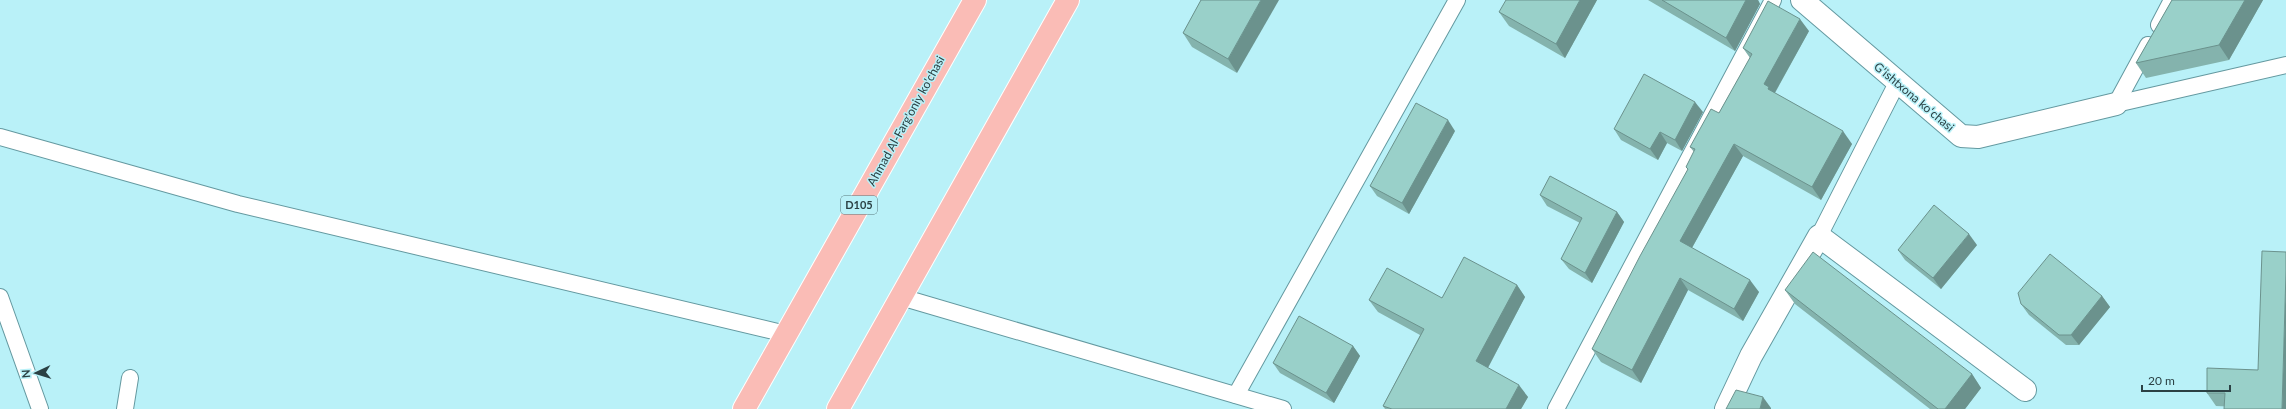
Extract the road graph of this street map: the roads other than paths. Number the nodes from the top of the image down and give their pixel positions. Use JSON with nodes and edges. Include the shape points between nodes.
{"nodes":[{"id":1,"x":975,"y":0,"type":"edge"},
{"id":2,"x":1068,"y":0,"type":"edge"},
{"id":3,"x":1457,"y":0,"type":"edge"},
{"id":4,"x":1773,"y":0,"type":"edge"},
{"id":5,"x":1802,"y":0,"type":"edge"},
{"id":6,"x":2172,"y":0,"type":"edge"},
{"id":7,"x":2286,"y":65,"type":"edge"},
{"id":8,"x":1896,"y":82,"type":"junction"},
{"id":9,"x":2116,"y":104,"type":"junction"},
{"id":10,"x":0,"y":137,"type":"edge"},
{"id":11,"x":1819,"y":236,"type":"junction"},
{"id":12,"x":0,"y":297,"type":"edge"},
{"id":13,"x":902,"y":297,"type":"junction"},
{"id":14,"x":786,"y":334,"type":"junction"},
{"id":15,"x":130,"y":378,"type":"dead end"},
{"id":16,"x":2026,"y":390,"type":"dead end"},
{"id":17,"x":1236,"y":395,"type":"junction"},
{"id":18,"x":40,"y":409,"type":"edge"},
{"id":19,"x":125,"y":409,"type":"edge"},
{"id":20,"x":744,"y":409,"type":"edge"},
{"id":21,"x":838,"y":409,"type":"edge"},
{"id":22,"x":1283,"y":409,"type":"edge"},
{"id":23,"x":1556,"y":409,"type":"edge"},
{"id":24,"x":1726,"y":409,"type":"edge"}],
"edges":[{"from":1,"to":14,"type":"highway","name":"Ahmad Al-Farg'oniy ko'chasi","number":"D105"},
{"from":2,"to":13,"type":"highway"},
{"from":3,"to":17,"type":"lane"},
{"from":4,"to":23,"type":"lane"},
{"from":5,"to":8,"type":"street","name":"Gʻishtxona koʻchasi"},
{"from":6,"to":9,"type":"lane"},
{"from":7,"to":9,"type":"lane"},
{"from":8,"to":9,"type":"street","name":"Gʻishtxona koʻchasi","via":[[1961,136],[1978,137]]},
{"from":8,"to":11,"type":"lane"},
{"from":10,"to":14,"type":"lane","via":[[238,204]]},
{"from":11,"to":16,"type":"street"},
{"from":11,"to":24,"type":"street","via":[[1751,356]]},
{"from":12,"to":18,"type":"lane"},
{"from":13,"to":17,"type":"lane"},
{"from":13,"to":21,"type":"highway"},
{"from":14,"to":20,"type":"highway","name":"Ahmad Al-Farg'oniy ko'chasi","number":"D105"},
{"from":15,"to":19,"type":"lane"},
{"from":17,"to":22,"type":"lane"}]}
